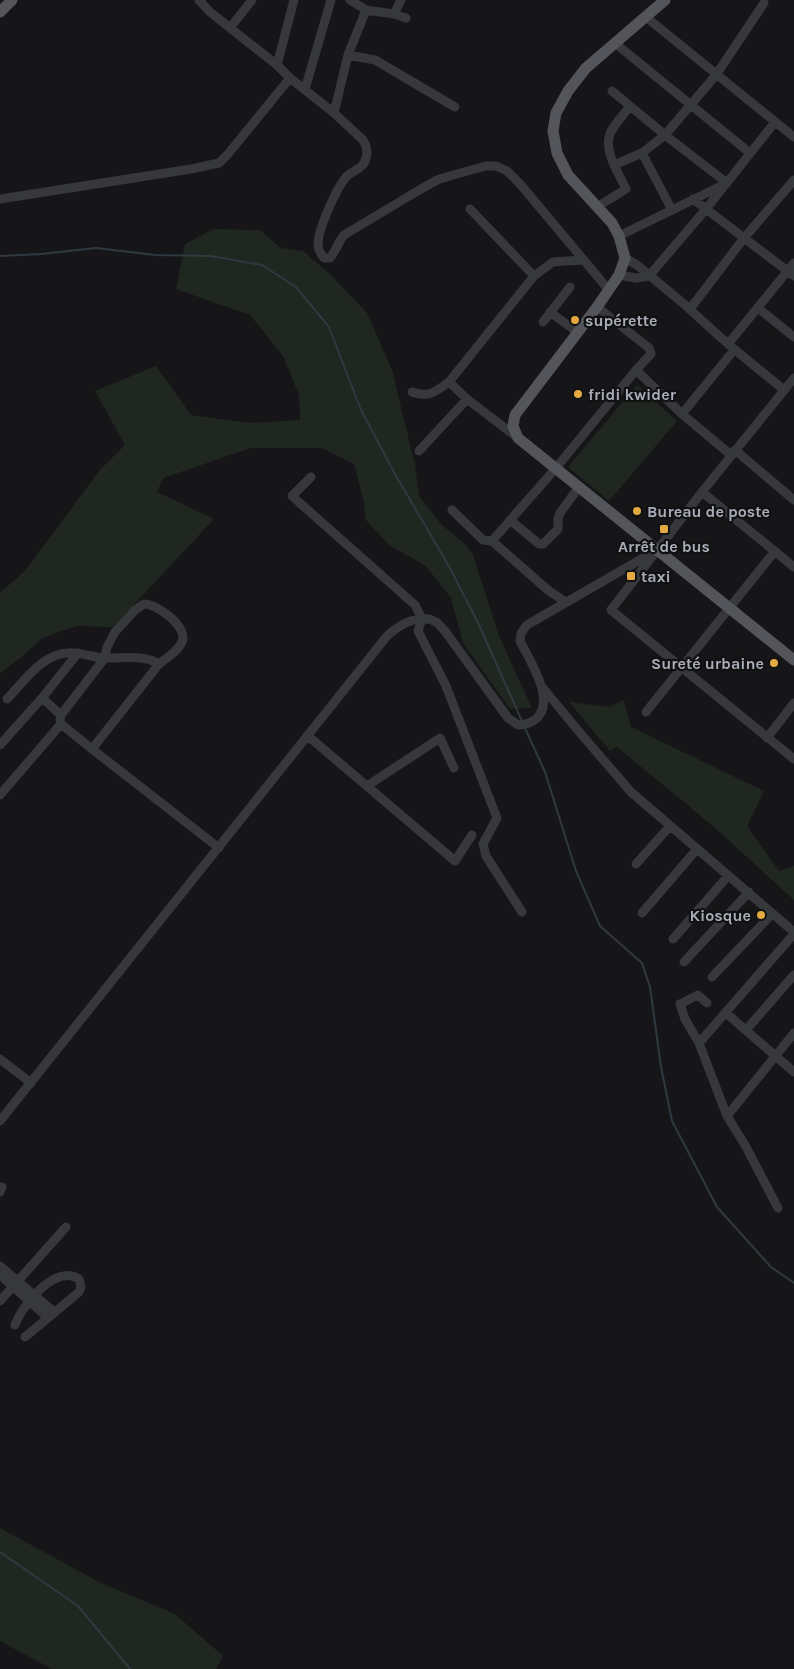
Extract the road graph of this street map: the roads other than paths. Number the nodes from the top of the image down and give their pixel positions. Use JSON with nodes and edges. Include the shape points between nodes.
{"nodes":[{"id":1,"x":12,"y":0,"type":"edge"},
{"id":2,"x":199,"y":0,"type":"edge"},
{"id":3,"x":252,"y":0,"type":"edge"},
{"id":4,"x":294,"y":0,"type":"edge"},
{"id":5,"x":332,"y":0,"type":"edge"},
{"id":6,"x":350,"y":0,"type":"edge"},
{"id":7,"x":401,"y":0,"type":"edge"},
{"id":8,"x":665,"y":0,"type":"edge"},
{"id":9,"x":764,"y":3,"type":"dead end"},
{"id":10,"x":366,"y":10,"type":"junction"},
{"id":11,"x":0,"y":12,"type":"edge"},
{"id":12,"x":394,"y":14,"type":"junction"},
{"id":13,"x":646,"y":17,"type":"junction"},
{"id":14,"x":406,"y":18,"type":"dead end"},
{"id":15,"x":230,"y":28,"type":"junction"},
{"id":16,"x":616,"y":44,"type":"junction"},
{"id":17,"x":348,"y":55,"type":"junction"},
{"id":18,"x":277,"y":65,"type":"junction"},
{"id":19,"x":716,"y":75,"type":"junction"},
{"id":20,"x":290,"y":78,"type":"junction"},
{"id":21,"x":305,"y":89,"type":"junction"},
{"id":22,"x":612,"y":91,"type":"dead end"},
{"id":23,"x":691,"y":105,"type":"junction"},
{"id":24,"x":630,"y":106,"type":"junction"},
{"id":25,"x":455,"y":107,"type":"dead end"},
{"id":26,"x":334,"y":113,"type":"junction"},
{"id":27,"x":775,"y":122,"type":"junction"},
{"id":28,"x":665,"y":135,"type":"junction"},
{"id":29,"x":794,"y":137,"type":"edge"},
{"id":30,"x":642,"y":153,"type":"junction"},
{"id":31,"x":750,"y":153,"type":"junction"},
{"id":32,"x":614,"y":165,"type":"junction"},
{"id":33,"x":794,"y":180,"type":"edge"},
{"id":34,"x":726,"y":183,"type":"junction"},
{"id":35,"x":0,"y":199,"type":"edge"},
{"id":36,"x":693,"y":199,"type":"junction"},
{"id":37,"x":597,"y":208,"type":"junction"},
{"id":38,"x":706,"y":209,"type":"junction"},
{"id":39,"x":470,"y":210,"type":"dead end"},
{"id":40,"x":672,"y":210,"type":"junction"},
{"id":41,"x":618,"y":236,"type":"junction"},
{"id":42,"x":744,"y":238,"type":"junction"},
{"id":43,"x":625,"y":258,"type":"junction"},
{"id":44,"x":582,"y":260,"type":"junction"},
{"id":45,"x":794,"y":263,"type":"edge"},
{"id":46,"x":791,"y":274,"type":"edge"},
{"id":47,"x":619,"y":275,"type":"junction"},
{"id":48,"x":534,"y":276,"type":"junction"},
{"id":49,"x":649,"y":276,"type":"junction"},
{"id":50,"x":570,"y":287,"type":"dead end"},
{"id":51,"x":608,"y":289,"type":"junction"},
{"id":52,"x":686,"y":306,"type":"junction"},
{"id":53,"x":597,"y":307,"type":"junction"},
{"id":54,"x":758,"y":308,"type":"junction"},
{"id":55,"x":550,"y":312,"type":"junction"},
{"id":56,"x":543,"y":322,"type":"dead end"},
{"id":57,"x":577,"y":332,"type":"junction"},
{"id":58,"x":794,"y":337,"type":"edge"},
{"id":59,"x":731,"y":347,"type":"junction"},
{"id":60,"x":636,"y":370,"type":"junction"},
{"id":61,"x":794,"y":378,"type":"edge"},
{"id":62,"x":449,"y":382,"type":"junction"},
{"id":63,"x":784,"y":390,"type":"junction"},
{"id":64,"x":412,"y":392,"type":"dead end"},
{"id":65,"x":467,"y":398,"type":"junction"},
{"id":66,"x":682,"y":414,"type":"junction"},
{"id":67,"x":518,"y":438,"type":"junction"},
{"id":68,"x":418,"y":451,"type":"dead end"},
{"id":69,"x":733,"y":453,"type":"junction"},
{"id":70,"x":556,"y":468,"type":"junction"},
{"id":71,"x":311,"y":477,"type":"dead end"},
{"id":72,"x":579,"y":487,"type":"junction"},
{"id":73,"x":702,"y":492,"type":"junction"},
{"id":74,"x":794,"y":500,"type":"edge"},
{"id":75,"x":452,"y":510,"type":"dead end"},
{"id":76,"x":510,"y":520,"type":"junction"},
{"id":77,"x":492,"y":541,"type":"junction"},
{"id":78,"x":657,"y":550,"type":"junction"},
{"id":79,"x":774,"y":551,"type":"junction"},
{"id":80,"x":794,"y":567,"type":"edge"},
{"id":81,"x":566,"y":602,"type":"junction"},
{"id":82,"x":730,"y":609,"type":"junction"},
{"id":83,"x":422,"y":619,"type":"junction"},
{"id":84,"x":78,"y":653,"type":"junction"},
{"id":85,"x":104,"y":659,"type":"junction"},
{"id":86,"x":794,"y":660,"type":"edge"},
{"id":87,"x":159,"y":664,"type":"junction"},
{"id":88,"x":682,"y":667,"type":"junction"},
{"id":89,"x":542,"y":686,"type":"junction"},
{"id":90,"x":42,"y":698,"type":"junction"},
{"id":91,"x":7,"y":699,"type":"dead end"},
{"id":92,"x":794,"y":704,"type":"edge"},
{"id":93,"x":646,"y":712,"type":"dead end"},
{"id":94,"x":61,"y":719,"type":"junction"},
{"id":95,"x":308,"y":736,"type":"junction"},
{"id":96,"x":767,"y":738,"type":"junction"},
{"id":97,"x":0,"y":745,"type":"edge"},
{"id":98,"x":92,"y":749,"type":"junction"},
{"id":99,"x":794,"y":759,"type":"edge"},
{"id":100,"x":454,"y":768,"type":"dead end"},
{"id":101,"x":366,"y":786,"type":"junction"},
{"id":102,"x":0,"y":795,"type":"edge"},
{"id":103,"x":670,"y":826,"type":"junction"},
{"id":104,"x":472,"y":835,"type":"dead end"},
{"id":105,"x":219,"y":848,"type":"junction"},
{"id":106,"x":697,"y":849,"type":"junction"},
{"id":107,"x":636,"y":864,"type":"dead end"},
{"id":108,"x":728,"y":876,"type":"junction"},
{"id":109,"x":749,"y":892,"type":"junction"},
{"id":110,"x":522,"y":912,"type":"dead end"},
{"id":111,"x":642,"y":913,"type":"dead end"},
{"id":112,"x":772,"y":914,"type":"junction"},
{"id":113,"x":794,"y":933,"type":"edge"},
{"id":114,"x":673,"y":939,"type":"dead end"},
{"id":115,"x":684,"y":962,"type":"dead end"},
{"id":116,"x":794,"y":975,"type":"edge"},
{"id":117,"x":712,"y":977,"type":"dead end"},
{"id":118,"x":706,"y":1003,"type":"dead end"},
{"id":119,"x":726,"y":1013,"type":"junction"},
{"id":120,"x":746,"y":1030,"type":"junction"},
{"id":121,"x":794,"y":1032,"type":"edge"},
{"id":122,"x":699,"y":1044,"type":"junction"},
{"id":123,"x":776,"y":1056,"type":"junction"},
{"id":124,"x":0,"y":1059,"type":"edge"},
{"id":125,"x":794,"y":1072,"type":"edge"},
{"id":126,"x":30,"y":1083,"type":"junction"},
{"id":127,"x":728,"y":1116,"type":"junction"},
{"id":128,"x":0,"y":1121,"type":"edge"},
{"id":129,"x":778,"y":1208,"type":"dead end"},
{"id":130,"x":66,"y":1227,"type":"dead end"},
{"id":131,"x":0,"y":1266,"type":"edge"},
{"id":132,"x":0,"y":1275,"type":"edge"},
{"id":133,"x":15,"y":1284,"type":"junction"},
{"id":134,"x":32,"y":1298,"type":"junction"},
{"id":135,"x":0,"y":1301,"type":"edge"},
{"id":136,"x":51,"y":1315,"type":"junction"},
{"id":137,"x":16,"y":1326,"type":"dead end"},
{"id":138,"x":25,"y":1337,"type":"dead end"}],
"edges":[{"from":1,"to":11,"type":"main road"},
{"from":2,"to":15,"type":"street"},
{"from":3,"to":15,"type":"street"},
{"from":4,"to":18,"type":"street"},
{"from":5,"to":21,"type":"street"},
{"from":6,"to":10,"type":"street"},
{"from":7,"to":12,"type":"street"},
{"from":8,"to":13,"type":"main road"},
{"from":9,"to":19,"type":"street"},
{"from":10,"to":12,"type":"street"},
{"from":10,"to":17,"type":"street"},
{"from":12,"to":14,"type":"street"},
{"from":13,"to":16,"type":"main road"},
{"from":13,"to":19,"type":"street"},
{"from":15,"to":18,"type":"street"},
{"from":16,"to":23,"type":"street"},
{"from":16,"to":37,"type":"main road","via":[[586,68],[568,91],[556,113],[553,131],[557,153],[568,175]]},
{"from":17,"to":25,"type":"street","via":[[375,60]]},
{"from":17,"to":26,"type":"street"},
{"from":18,"to":20,"type":"street"},
{"from":19,"to":23,"type":"street"},
{"from":19,"to":27,"type":"street"},
{"from":20,"to":21,"type":"street"},
{"from":20,"to":35,"type":"street","via":[[219,163]]},
{"from":21,"to":26,"type":"street"},
{"from":22,"to":24,"type":"street"},
{"from":23,"to":28,"type":"street"},
{"from":23,"to":31,"type":"street"},
{"from":24,"to":28,"type":"street"},
{"from":24,"to":32,"type":"street","via":[[612,129],[607,142]]},
{"from":26,"to":44,"type":"street","via":[[363,140],[367,151],[360,168],[347,176],[333,200],[319,236],[319,251],[324,258],[332,256],[344,235],[437,180],[496,166],[507,171],[521,185]]},
{"from":27,"to":29,"type":"street"},
{"from":27,"to":31,"type":"street"},
{"from":28,"to":30,"type":"street"},
{"from":28,"to":34,"type":"street"},
{"from":30,"to":32,"type":"street"},
{"from":30,"to":40,"type":"street"},
{"from":31,"to":34,"type":"street"},
{"from":32,"to":37,"type":"street","via":[[626,189]]},
{"from":33,"to":42,"type":"street"},
{"from":34,"to":36,"type":"street"},
{"from":34,"to":38,"type":"street"},
{"from":36,"to":38,"type":"street"},
{"from":36,"to":40,"type":"street"},
{"from":37,"to":41,"type":"main road","via":[[612,223]]},
{"from":38,"to":42,"type":"street"},
{"from":38,"to":49,"type":"street"},
{"from":39,"to":48,"type":"street"},
{"from":40,"to":41,"type":"street"},
{"from":41,"to":43,"type":"main road"},
{"from":42,"to":46,"type":"street"},
{"from":42,"to":52,"type":"street","via":[[690,309]]},
{"from":43,"to":47,"type":"main road"},
{"from":43,"to":49,"type":"street"},
{"from":44,"to":48,"type":"street","via":[[553,262]]},
{"from":44,"to":51,"type":"street"},
{"from":45,"to":46,"type":"street"},
{"from":46,"to":54,"type":"street"},
{"from":47,"to":49,"type":"street"},
{"from":47,"to":51,"type":"main road"},
{"from":48,"to":62,"type":"street"},
{"from":49,"to":52,"type":"street"},
{"from":50,"to":55,"type":"street"},
{"from":51,"to":53,"type":"main road"},
{"from":52,"to":59,"type":"street"},
{"from":53,"to":57,"type":"main road"},
{"from":53,"to":60,"type":"street","via":[[649,348],[652,354]]},
{"from":54,"to":58,"type":"street"},
{"from":54,"to":59,"type":"street"},
{"from":55,"to":56,"type":"street"},
{"from":55,"to":57,"type":"street"},
{"from":57,"to":67,"type":"main road","via":[[515,415],[513,426]]},
{"from":59,"to":63,"type":"street"},
{"from":59,"to":66,"type":"street"},
{"from":60,"to":66,"type":"street"},
{"from":60,"to":70,"type":"street"},
{"from":61,"to":63,"type":"street"},
{"from":62,"to":64,"type":"street","via":[[424,396]]},
{"from":62,"to":65,"type":"street"},
{"from":63,"to":69,"type":"street"},
{"from":65,"to":67,"type":"street"},
{"from":65,"to":68,"type":"street"},
{"from":66,"to":69,"type":"street"},
{"from":67,"to":70,"type":"main road"},
{"from":69,"to":73,"type":"street"},
{"from":69,"to":74,"type":"street"},
{"from":70,"to":72,"type":"main road"},
{"from":70,"to":76,"type":"street"},
{"from":71,"to":83,"type":"street","via":[[292,496],[415,605]]},
{"from":72,"to":76,"type":"street","via":[[560,513],[558,529],[543,544],[538,544]]},
{"from":72,"to":78,"type":"main road"},
{"from":73,"to":78,"type":"street"},
{"from":73,"to":79,"type":"street"},
{"from":75,"to":77,"type":"street","via":[[483,540]]},
{"from":76,"to":77,"type":"street"},
{"from":77,"to":81,"type":"street"},
{"from":78,"to":81,"type":"street"},
{"from":78,"to":82,"type":"main road"},
{"from":78,"to":88,"type":"street","via":[[611,610]]},
{"from":79,"to":80,"type":"street"},
{"from":79,"to":82,"type":"street"},
{"from":81,"to":89,"type":"street","via":[[527,625],[521,633],[520,641]]},
{"from":82,"to":86,"type":"main road"},
{"from":82,"to":88,"type":"street"},
{"from":83,"to":89,"type":"street","via":[[435,621],[445,631],[508,718],[518,725],[530,723],[540,715],[544,703]]},
{"from":83,"to":95,"type":"street","via":[[407,622],[387,636]]},
{"from":83,"to":110,"type":"street","via":[[418,631],[446,686],[496,818],[483,844],[486,856]]},
{"from":84,"to":85,"type":"street"},
{"from":84,"to":90,"type":"street"},
{"from":84,"to":91,"type":"street","via":[[52,656],[40,664]]},
{"from":85,"to":87,"type":"street","via":[[144,658]]},
{"from":85,"to":87,"type":"street","via":[[116,632],[136,610],[148,604],[161,610],[182,632],[182,642],[177,649]]},
{"from":85,"to":94,"type":"street"},
{"from":87,"to":98,"type":"street"},
{"from":88,"to":93,"type":"street"},
{"from":88,"to":96,"type":"street"},
{"from":89,"to":103,"type":"street","via":[[631,792]]},
{"from":90,"to":94,"type":"street"},
{"from":90,"to":97,"type":"street"},
{"from":92,"to":96,"type":"street"},
{"from":94,"to":98,"type":"street"},
{"from":94,"to":102,"type":"street"},
{"from":95,"to":101,"type":"street"},
{"from":95,"to":105,"type":"street"},
{"from":96,"to":99,"type":"street"},
{"from":98,"to":105,"type":"street"},
{"from":100,"to":101,"type":"street","via":[[440,738]]},
{"from":101,"to":104,"type":"street","via":[[455,861]]},
{"from":103,"to":106,"type":"street"},
{"from":103,"to":107,"type":"street"},
{"from":105,"to":126,"type":"street"},
{"from":106,"to":108,"type":"street"},
{"from":106,"to":111,"type":"street"},
{"from":108,"to":109,"type":"street"},
{"from":108,"to":114,"type":"street"},
{"from":109,"to":112,"type":"street"},
{"from":109,"to":115,"type":"street"},
{"from":112,"to":113,"type":"street"},
{"from":112,"to":117,"type":"street"},
{"from":113,"to":119,"type":"street"},
{"from":116,"to":120,"type":"street"},
{"from":118,"to":122,"type":"street","via":[[698,995],[680,1004]]},
{"from":119,"to":120,"type":"street"},
{"from":119,"to":122,"type":"street"},
{"from":120,"to":123,"type":"street"},
{"from":121,"to":123,"type":"street"},
{"from":122,"to":127,"type":"street"},
{"from":123,"to":125,"type":"street"},
{"from":123,"to":127,"type":"street"},
{"from":124,"to":126,"type":"street"},
{"from":126,"to":128,"type":"street"},
{"from":127,"to":129,"type":"street"},
{"from":130,"to":133,"type":"street"},
{"from":131,"to":133,"type":"street"},
{"from":132,"to":133,"type":"street"},
{"from":133,"to":134,"type":"street"},
{"from":133,"to":135,"type":"street"},
{"from":134,"to":136,"type":"street"},
{"from":134,"to":136,"type":"street","via":[[51,1280],[77,1277],[81,1284],[80,1292]]},
{"from":134,"to":137,"type":"street"},
{"from":136,"to":138,"type":"street"}]}
